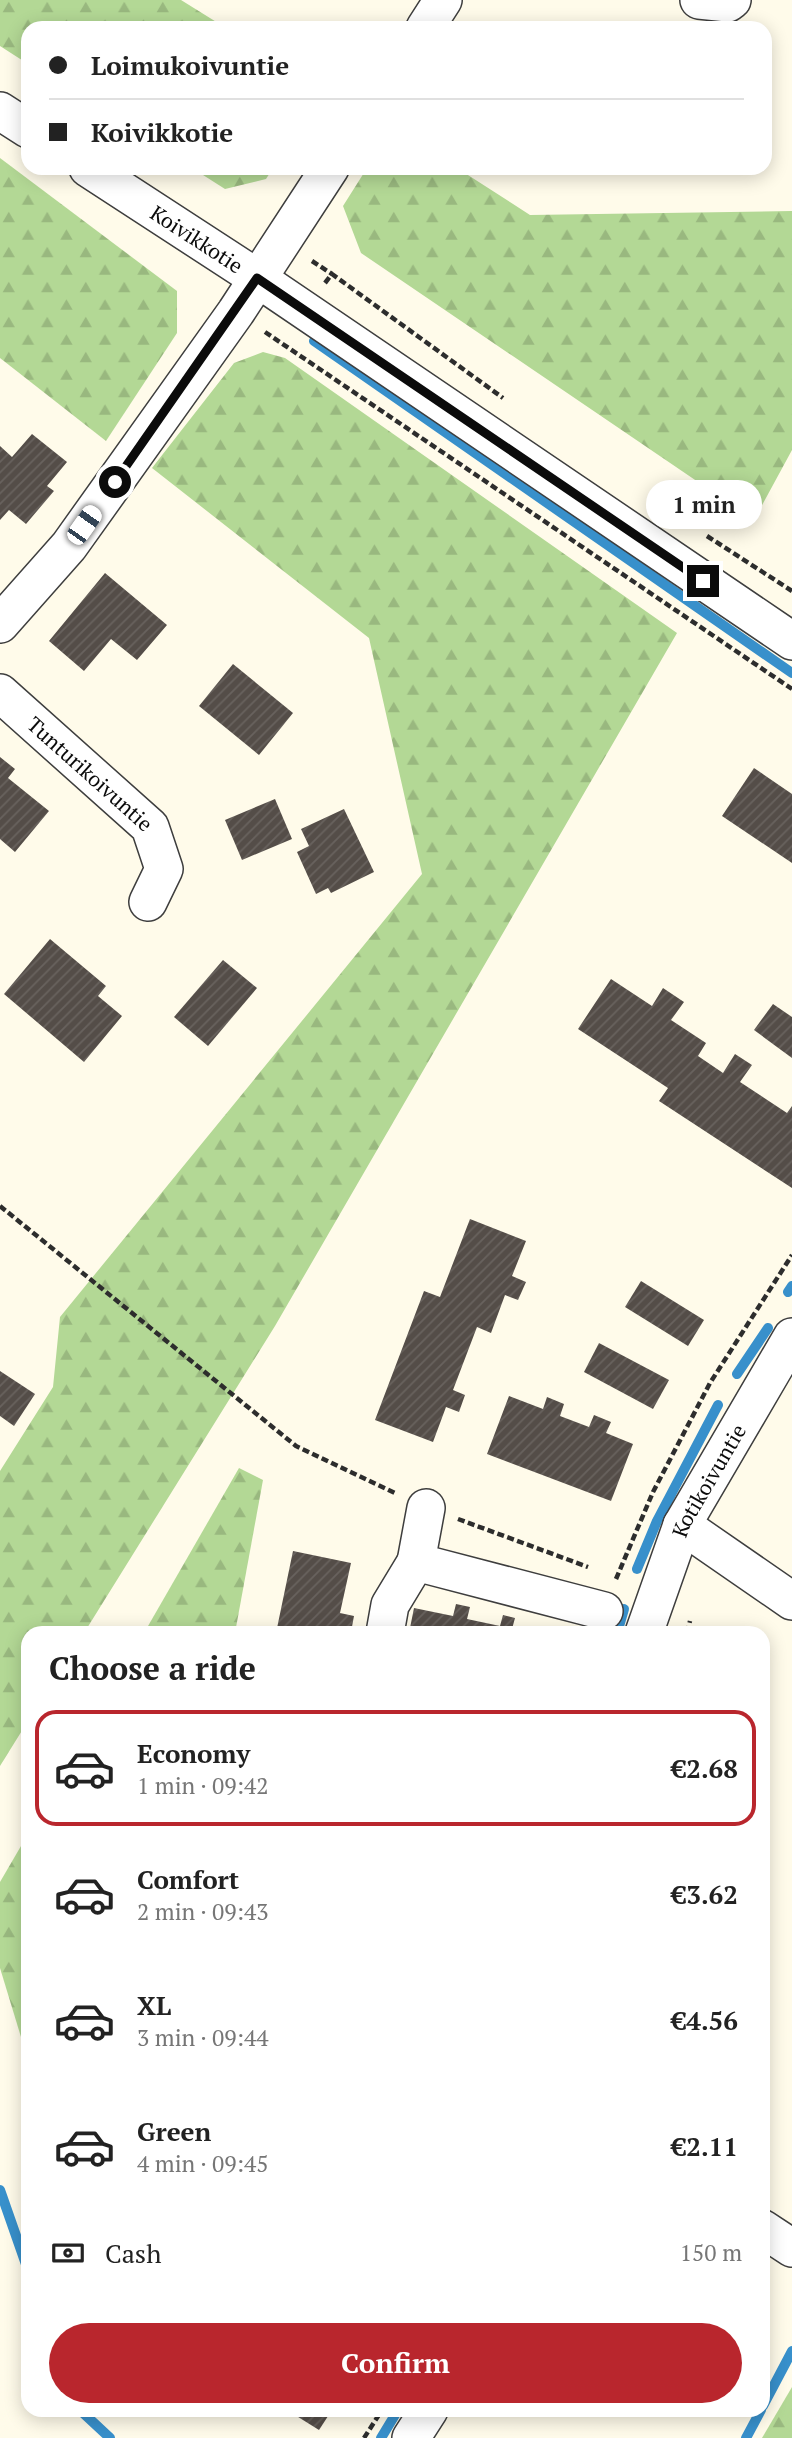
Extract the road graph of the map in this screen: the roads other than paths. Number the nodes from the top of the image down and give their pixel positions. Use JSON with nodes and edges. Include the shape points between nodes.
{"nodes":[{"id":1,"x":443,"y":0,"type":"edge"},
{"id":2,"x":699,"y":0,"type":"edge"},
{"id":3,"x":732,"y":0,"type":"edge"},
{"id":4,"x":430,"y":21,"type":"edge"},
{"id":5,"x":0,"y":111,"type":"edge"},
{"id":6,"x":21,"y":124,"type":"edge"},
{"id":7,"x":99,"y":175,"type":"edge"},
{"id":8,"x":325,"y":175,"type":"edge"},
{"id":9,"x":257,"y":278,"type":"junction"},
{"id":10,"x":0,"y":624,"type":"edge"},
{"id":11,"x":792,"y":641,"type":"edge"},
{"id":12,"x":0,"y":693,"type":"edge"},
{"id":13,"x":148,"y":902,"type":"dead end"},
{"id":14,"x":792,"y":1337,"type":"edge"},
{"id":15,"x":426,"y":1508,"type":"road end"},
{"id":16,"x":682,"y":1525,"type":"junction"},
{"id":17,"x":416,"y":1562,"type":"junction"},
{"id":18,"x":610,"y":1594,"type":"road end"},
{"id":19,"x":792,"y":1601,"type":"edge"},
{"id":20,"x":386,"y":1626,"type":"edge"},
{"id":21,"x":646,"y":1626,"type":"edge"},
{"id":22,"x":770,"y":2234,"type":"edge"},
{"id":23,"x":792,"y":2248,"type":"edge"},
{"id":24,"x":424,"y":2417,"type":"edge"},
{"id":25,"x":411,"y":2438,"type":"edge"}],
"edges":[{"from":1,"to":4,"type":"street"},
{"from":2,"to":3,"type":"street"},
{"from":5,"to":6,"type":"street"},
{"from":7,"to":9,"type":"street","name":"Koivikkotie"},
{"from":8,"to":9,"type":"street"},
{"from":9,"to":10,"type":"street","via":[[69,546]]},
{"from":9,"to":11,"type":"street","name":"Koivikkotie"},
{"from":12,"to":13,"type":"street","name":"Tunturikoivuntie","via":[[150,827],[164,869]]},
{"from":14,"to":16,"type":"street","name":"Kotikoivuntie"},
{"from":15,"to":17,"type":"street"},
{"from":16,"to":19,"type":"street"},
{"from":16,"to":21,"type":"street","name":"Kotikoivuntie"},
{"from":17,"to":18,"type":"street"},
{"from":17,"to":20,"type":"street","via":[[390,1605]]},
{"from":22,"to":23,"type":"street"},
{"from":24,"to":25,"type":"street"}]}
